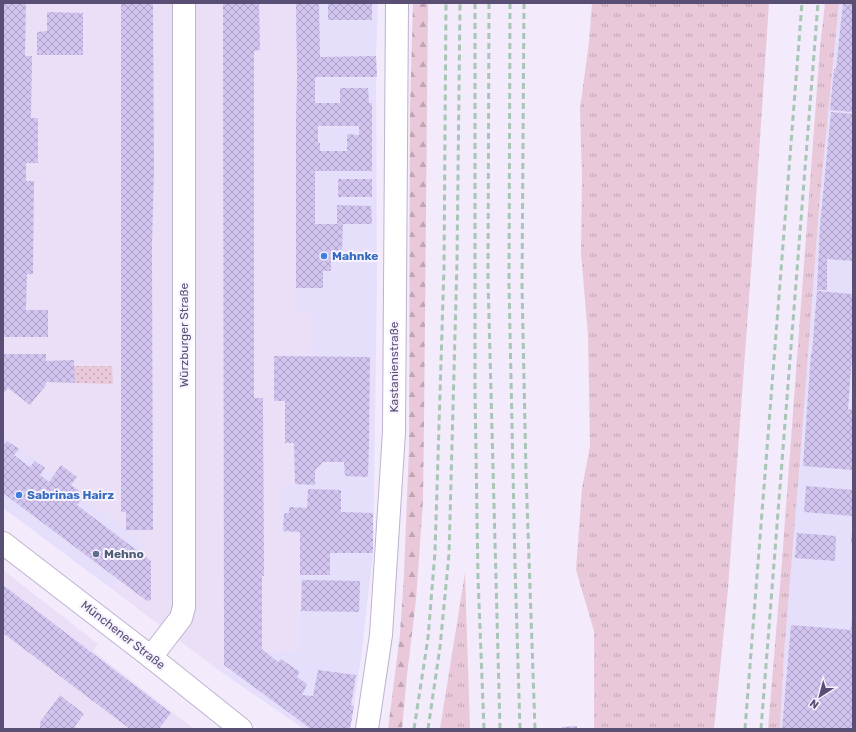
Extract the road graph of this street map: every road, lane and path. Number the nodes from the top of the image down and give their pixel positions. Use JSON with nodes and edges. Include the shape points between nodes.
{"nodes":[{"id":1,"x":184,"y":3,"type":"edge"},
{"id":2,"x":397,"y":3,"type":"edge"},
{"id":3,"x":3,"y":543,"type":"edge"},
{"id":4,"x":151,"y":657,"type":"junction"},
{"id":5,"x":241,"y":729,"type":"edge"},
{"id":6,"x":367,"y":729,"type":"edge"}],
"edges":[{"from":1,"to":4,"type":"street","name":"Würzburger Straße","via":[[184,607],[182,618]]},
{"from":2,"to":6,"type":"street","name":"Kastanienstraße","via":[[394,432],[381,636]]},
{"from":3,"to":4,"type":"street","name":"Münchener Straße"},
{"from":4,"to":5,"type":"street","name":"Münchener Straße"}]}
